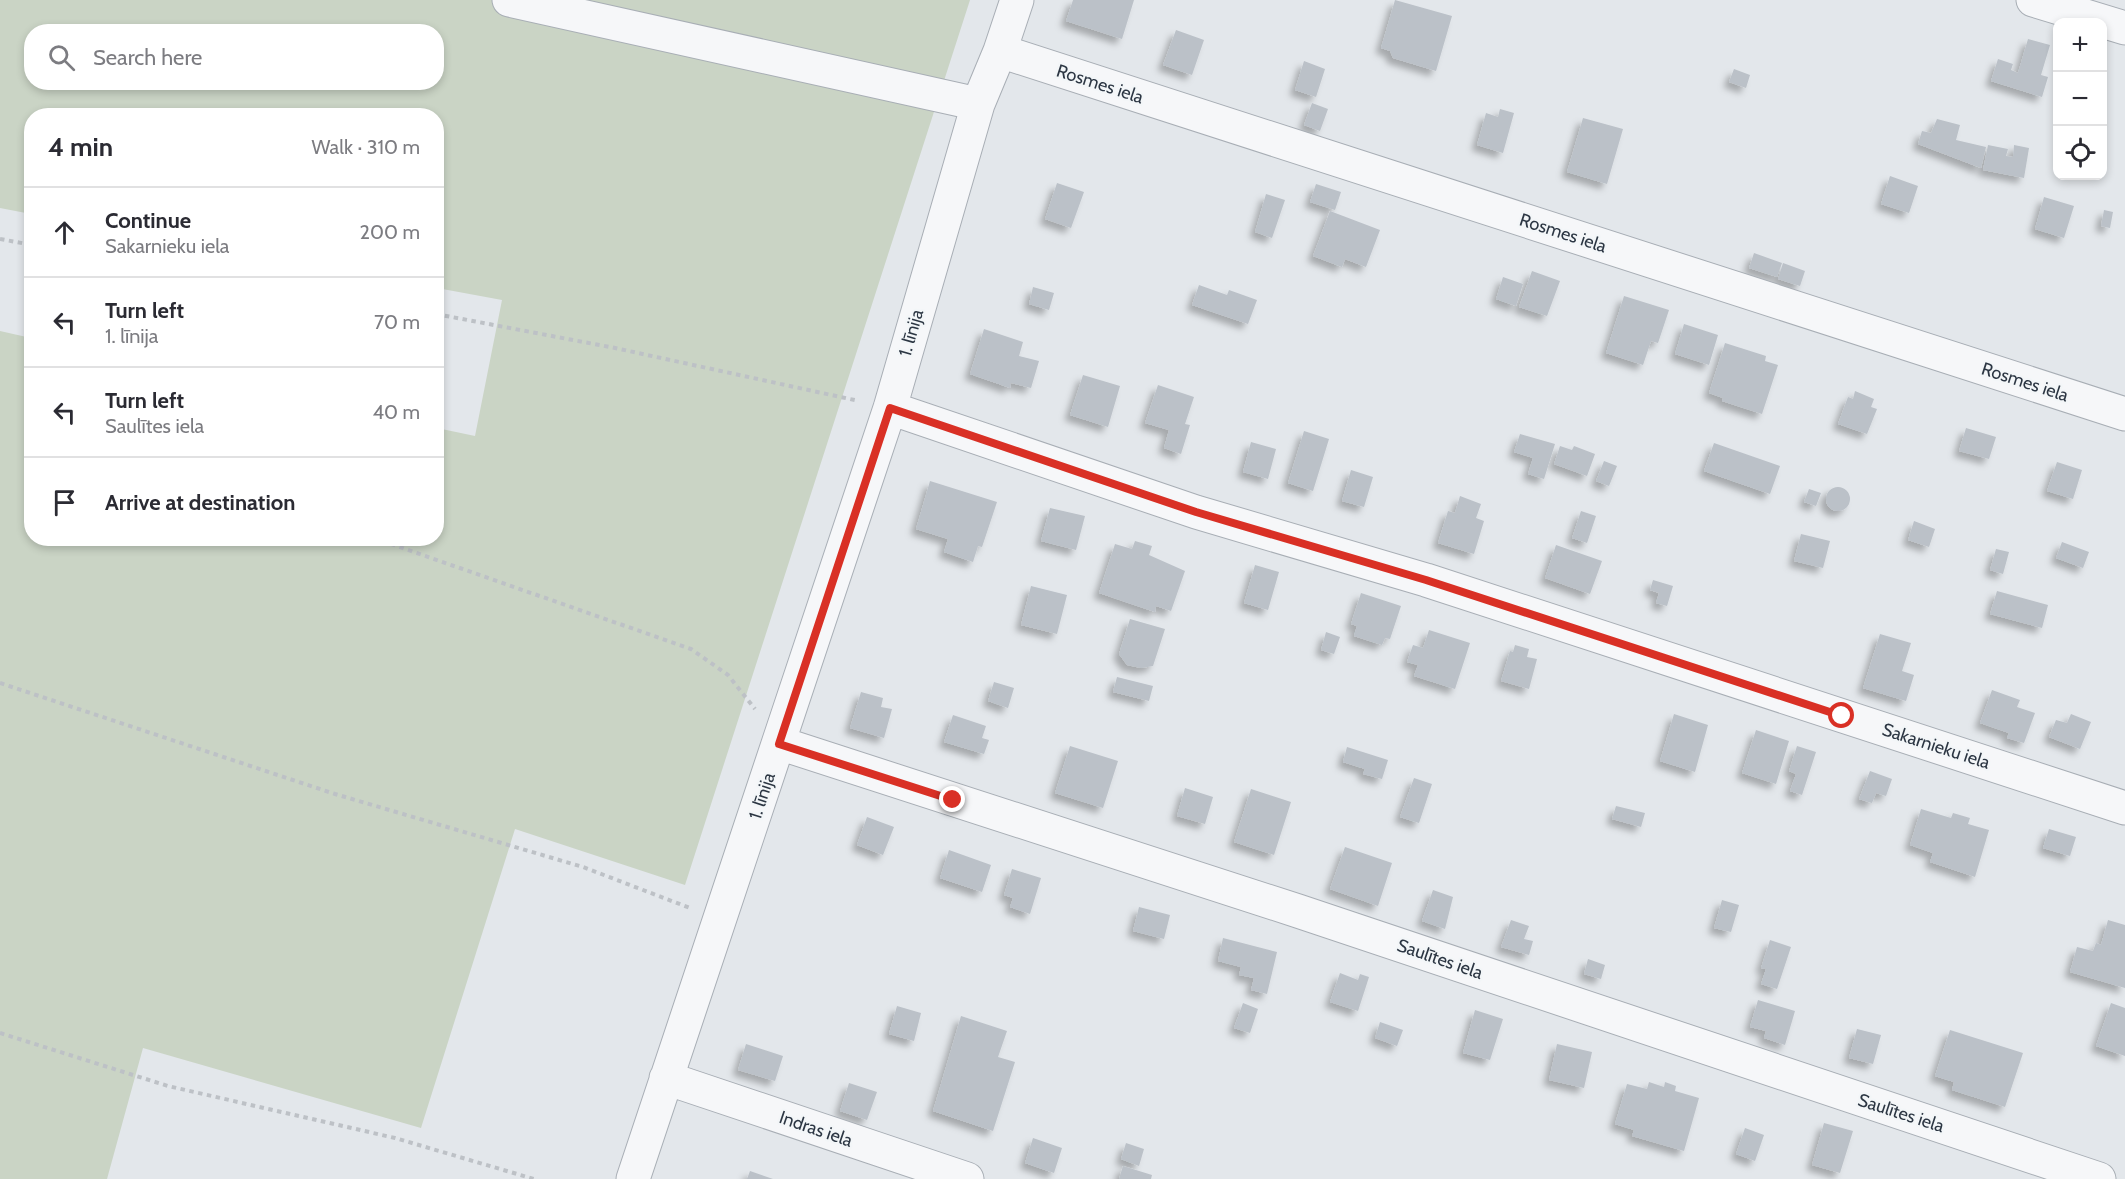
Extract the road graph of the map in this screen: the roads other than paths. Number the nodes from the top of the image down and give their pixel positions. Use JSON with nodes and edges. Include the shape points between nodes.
{"nodes":[{"id":1,"x":509,"y":0,"type":"edge"},
{"id":2,"x":1017,"y":0,"type":"edge"},
{"id":3,"x":2033,"y":0,"type":"edge"},
{"id":4,"x":2125,"y":28,"type":"edge"},
{"id":5,"x":1000,"y":51,"type":"junction"},
{"id":6,"x":978,"y":104,"type":"junction"},
{"id":7,"x":890,"y":408,"type":"junction"},
{"id":8,"x":2125,"y":414,"type":"edge"},
{"id":9,"x":782,"y":735,"type":"junction"},
{"id":10,"x":2125,"y":808,"type":"edge"},
{"id":11,"x":666,"y":1078,"type":"junction"},
{"id":12,"x":633,"y":1179,"type":"edge"},
{"id":13,"x":967,"y":1179,"type":"edge"},
{"id":14,"x":2099,"y":1179,"type":"edge"}],
"edges":[{"from":1,"to":6,"type":"street"},
{"from":2,"to":5,"type":"street","name":"1. līnija"},
{"from":3,"to":4,"type":"street"},
{"from":5,"to":6,"type":"street","name":"1. līnija"},
{"from":5,"to":8,"type":"street","name":"Rosmes iela"},
{"from":6,"to":7,"type":"street","name":"1. līnija"},
{"from":7,"to":9,"type":"street","name":"1. līnija"},
{"from":7,"to":10,"type":"street","name":"Sakarnieku iela","via":[[1196,512],[1426,580]]},
{"from":9,"to":11,"type":"street","name":"1. līnija"},
{"from":9,"to":14,"type":"street","name":"Saulītes iela"},
{"from":11,"to":12,"type":"street","name":"1. līnija"},
{"from":11,"to":13,"type":"street","name":"Indras iela"}]}
